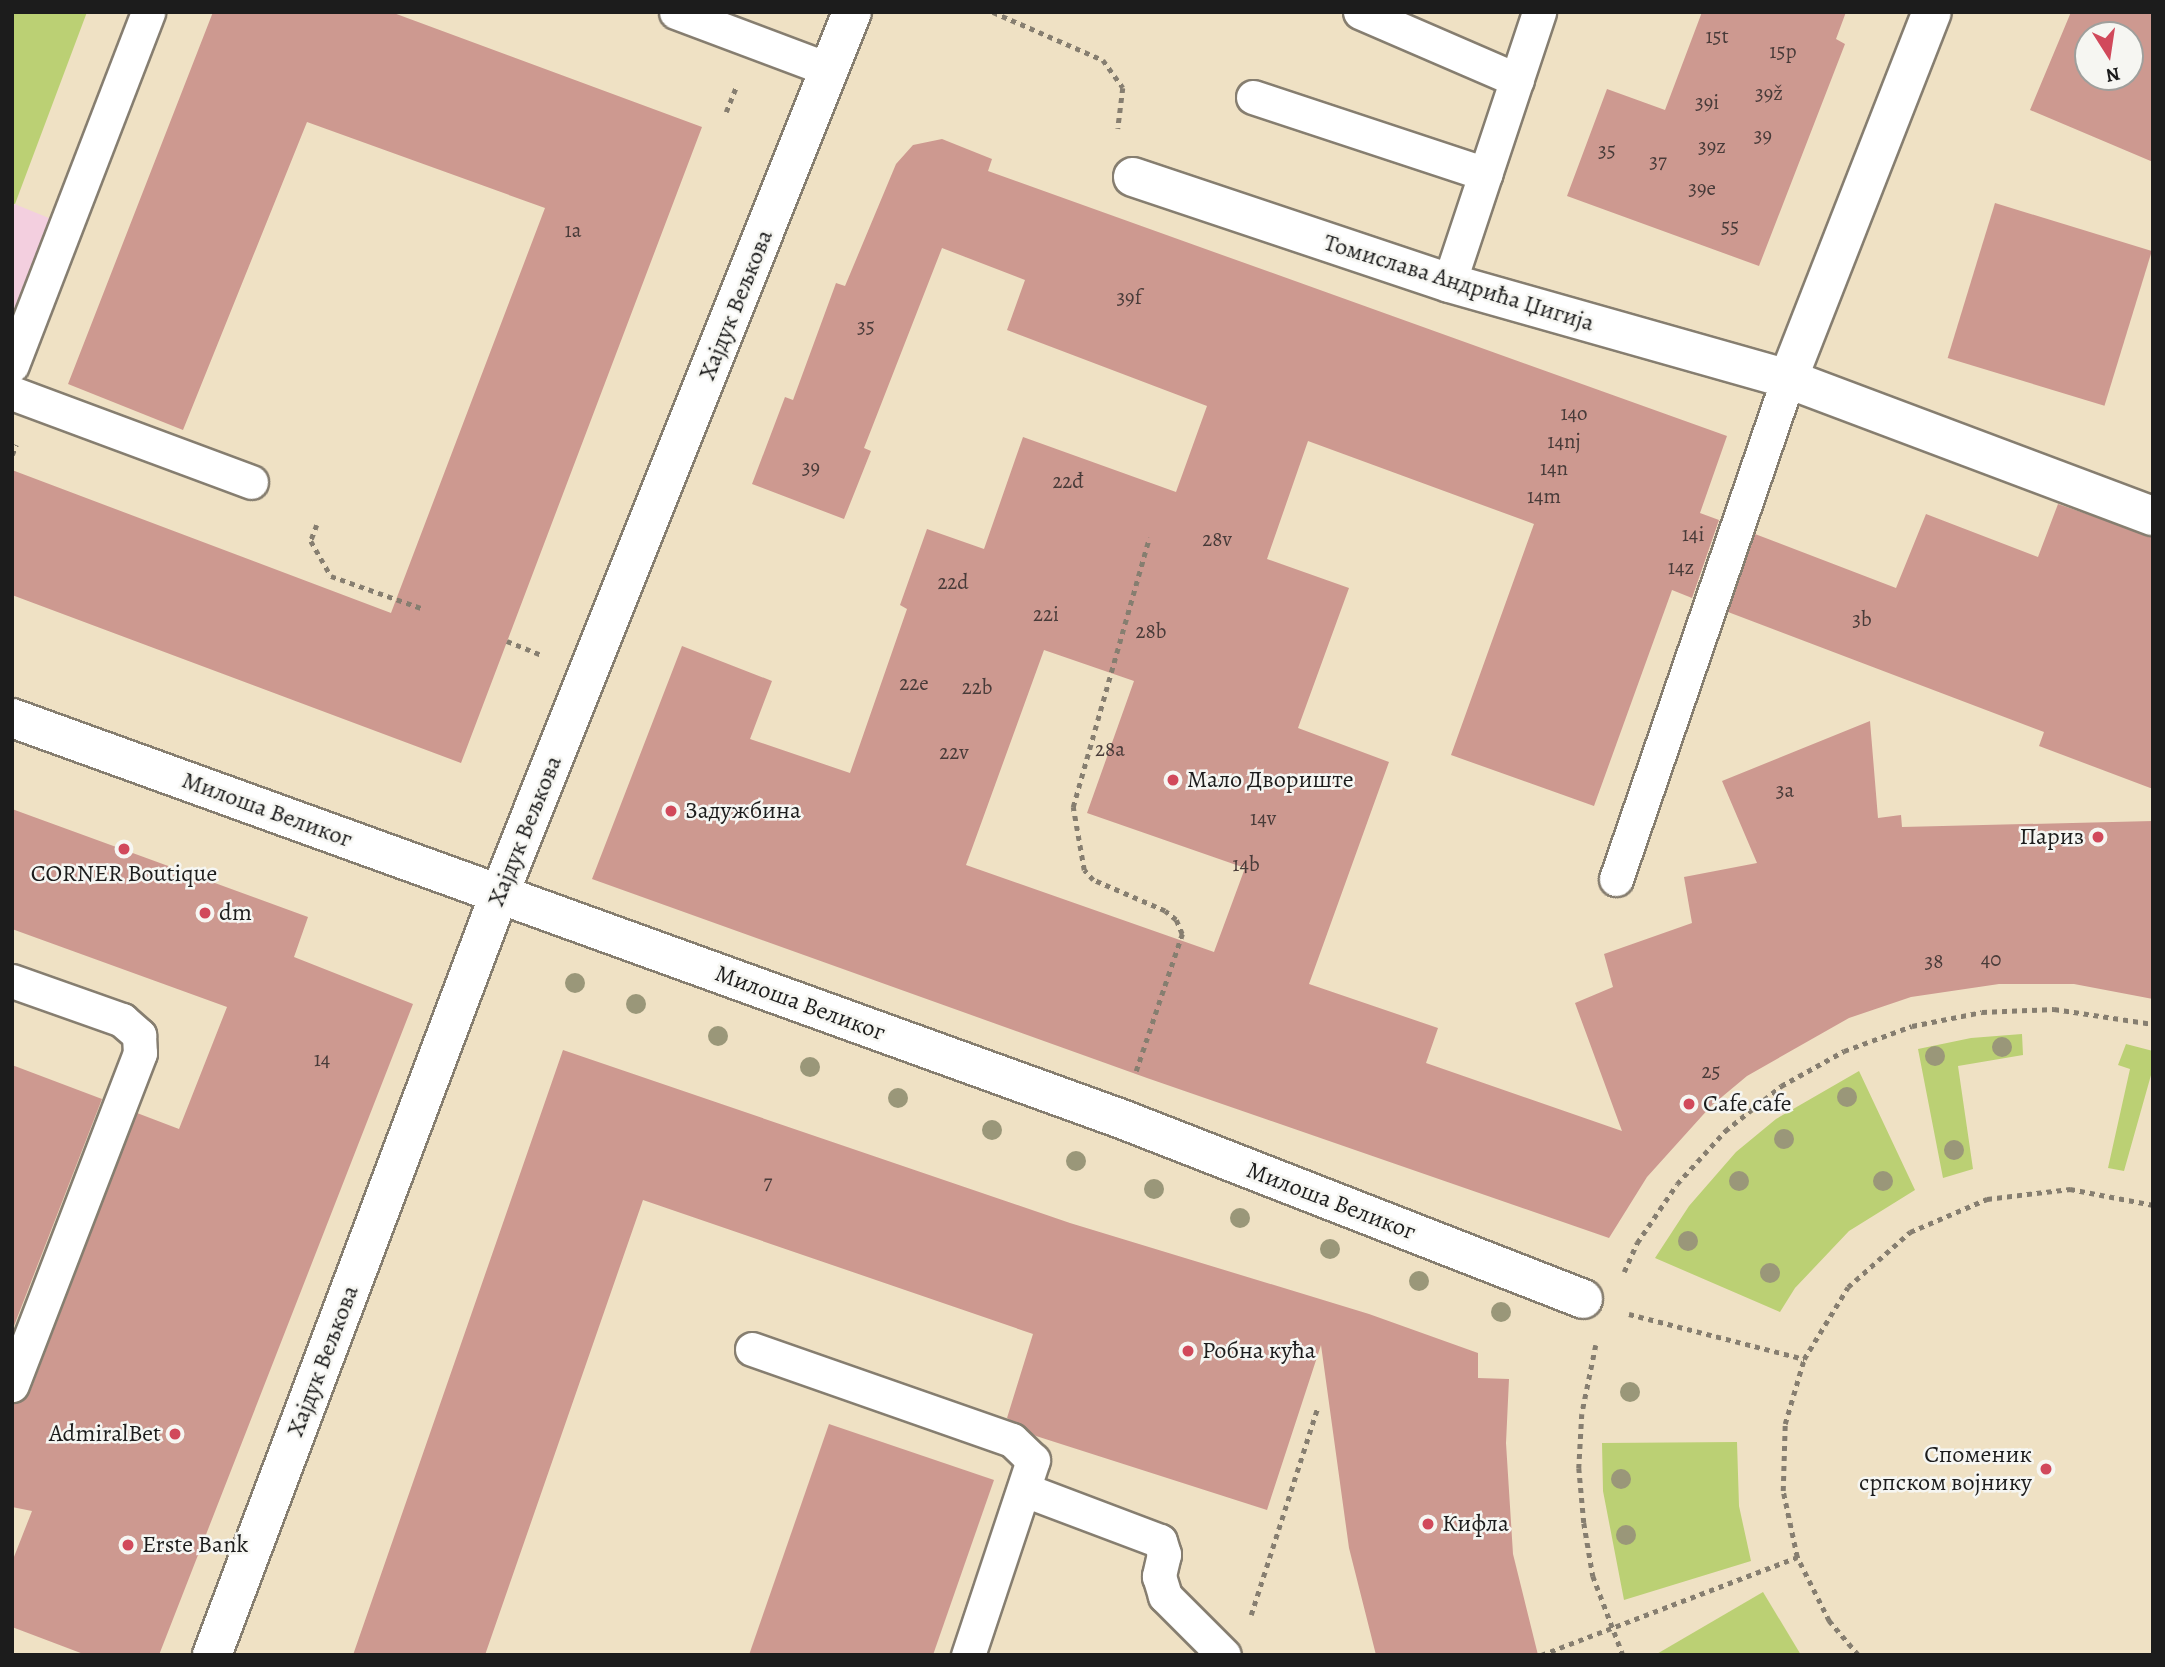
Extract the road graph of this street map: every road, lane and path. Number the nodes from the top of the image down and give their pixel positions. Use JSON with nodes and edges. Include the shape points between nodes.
{"nodes":[{"id":1,"x":148,"y":12,"type":"edge"},
{"id":2,"x":676,"y":12,"type":"edge"},
{"id":3,"x":852,"y":12,"type":"edge"},
{"id":4,"x":993,"y":12,"type":"edge"},
{"id":5,"x":1360,"y":12,"type":"edge"},
{"id":6,"x":1539,"y":12,"type":"edge"},
{"id":7,"x":1932,"y":12,"type":"edge"},
{"id":8,"x":830,"y":70,"type":"junction"},
{"id":9,"x":1517,"y":79,"type":"junction"},
{"id":10,"x":1253,"y":97,"type":"dead end"},
{"id":11,"x":1486,"y":174,"type":"junction"},
{"id":12,"x":1133,"y":177,"type":"joint"},
{"id":13,"x":1449,"y":283,"type":"junction"},
{"id":14,"x":12,"y":365,"type":"edge"},
{"id":15,"x":1788,"y":379,"type":"junction"},
{"id":16,"x":12,"y":393,"type":"edge"},
{"id":17,"x":251,"y":482,"type":"dead end"},
{"id":18,"x":2153,"y":516,"type":"edge"},
{"id":19,"x":317,"y":525,"type":"dead end"},
{"id":20,"x":1149,"y":538,"type":"dead end"},
{"id":21,"x":421,"y":608,"type":"dead end"},
{"id":22,"x":12,"y":718,"type":"edge"},
{"id":23,"x":1616,"y":879,"type":"dead end"},
{"id":24,"x":499,"y":895,"type":"junction"},
{"id":25,"x":12,"y":981,"type":"edge"},
{"id":26,"x":2153,"y":1024,"type":"edge"},
{"id":27,"x":1119,"y":1118,"type":"junction"},
{"id":28,"x":2152,"y":1202,"type":"edge"},
{"id":29,"x":1595,"y":1304,"type":"junction"},
{"id":30,"x":752,"y":1349,"type":"dead end"},
{"id":31,"x":1804,"y":1359,"type":"junction"},
{"id":32,"x":12,"y":1385,"type":"edge"},
{"id":33,"x":1318,"y":1406,"type":"dead end"},
{"id":34,"x":1025,"y":1490,"type":"junction"},
{"id":35,"x":1797,"y":1557,"type":"junction"},
{"id":36,"x":1610,"y":1628,"type":"junction"},
{"id":37,"x":1246,"y":1629,"type":"dead end"},
{"id":38,"x":212,"y":1655,"type":"edge"},
{"id":39,"x":968,"y":1655,"type":"edge"},
{"id":40,"x":1224,"y":1655,"type":"edge"},
{"id":41,"x":1541,"y":1655,"type":"edge"},
{"id":42,"x":1623,"y":1655,"type":"edge"},
{"id":43,"x":1858,"y":1655,"type":"edge"}],
"edges":[{"from":1,"to":14,"type":"lane"},
{"from":2,"to":8,"type":"lane"},
{"from":3,"to":8,"type":"street","name":"Хајдук Вељкова"},
{"from":4,"to":12,"type":"path","via":[[1103,60],[1123,88],[1115,148]]},
{"from":5,"to":9,"type":"lane"},
{"from":6,"to":9,"type":"lane"},
{"from":7,"to":15,"type":"street"},
{"from":8,"to":24,"type":"street","name":"Хајдук Вељкова"},
{"from":9,"to":11,"type":"lane"},
{"from":10,"to":11,"type":"lane"},
{"from":11,"to":13,"type":"lane"},
{"from":12,"to":13,"type":"street","name":"Томислава Андрића Џигија"},
{"from":13,"to":15,"type":"street","name":"Томислава Андрића Џигија"},
{"from":15,"to":18,"type":"street","name":"Томислава Андрића Џигија"},
{"from":15,"to":23,"type":"lane"},
{"from":16,"to":17,"type":"lane"},
{"from":19,"to":21,"type":"path","via":[[311,541],[331,576]]},
{"from":20,"to":27,"type":"path","via":[[1073,807],[1084,870],[1093,880],[1165,911],[1177,920],[1182,934]]},
{"from":22,"to":24,"type":"street","name":"Милоша Великог"},
{"from":24,"to":27,"type":"street","name":"Милоша Великог"},
{"from":24,"to":38,"type":"street","name":"Хајдук Вељкова"},
{"from":25,"to":32,"type":"lane","via":[[122,1020],[139,1035],[140,1054]]},
{"from":26,"to":29,"type":"path","via":[[2124,1016],[2054,1009],[1982,1012],[1912,1026],[1844,1051],[1781,1086],[1725,1131],[1677,1184]]},
{"from":27,"to":29,"type":"street","name":"Милоша Великог"},
{"from":28,"to":31,"type":"path","via":[[2070,1189],[1986,1199],[1910,1232],[1848,1287]]},
{"from":29,"to":31,"type":"path"},
{"from":29,"to":36,"type":"path","via":[[1579,1468],[1591,1563]]},
{"from":30,"to":34,"type":"lane","via":[[1012,1440],[1033,1460]]},
{"from":31,"to":35,"type":"path","via":[[1785,1423],[1783,1491]]},
{"from":33,"to":37,"type":"path"},
{"from":34,"to":39,"type":"lane"},
{"from":34,"to":40,"type":"lane","via":[[1160,1541],[1164,1553],[1159,1576],[1166,1596]]},
{"from":35,"to":36,"type":"path"},
{"from":35,"to":43,"type":"path","via":[[1829,1620]]},
{"from":36,"to":41,"type":"path"},
{"from":36,"to":42,"type":"path"}]}
